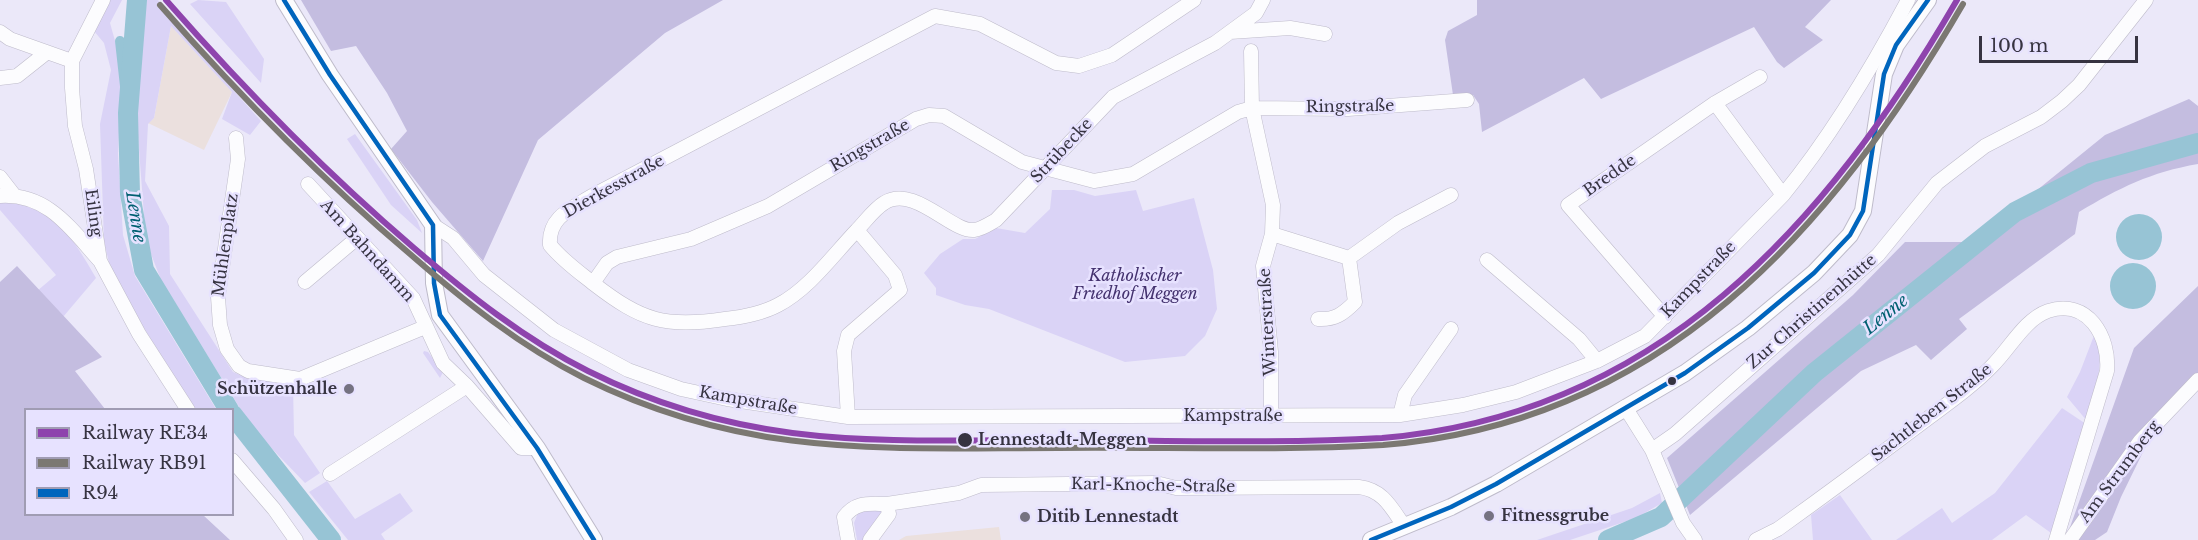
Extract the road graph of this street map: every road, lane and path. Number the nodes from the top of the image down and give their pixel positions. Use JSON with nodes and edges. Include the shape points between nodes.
{"nodes":[{"id":1,"x":103,"y":0,"type":"edge"},
{"id":2,"x":284,"y":0,"type":"edge"},
{"id":3,"x":1194,"y":0,"type":"edge"},
{"id":4,"x":1263,"y":0,"type":"edge"},
{"id":5,"x":1908,"y":0,"type":"edge"},
{"id":6,"x":1928,"y":0,"type":"edge"},
{"id":7,"x":2146,"y":0,"type":"edge"},
{"id":8,"x":0,"y":32,"type":"edge"},
{"id":9,"x":1230,"y":32,"type":"junction"},
{"id":10,"x":1325,"y":34,"type":"dead end"},
{"id":11,"x":1251,"y":51,"type":"dead end"},
{"id":12,"x":46,"y":53,"type":"junction"},
{"id":13,"x":72,"y":61,"type":"junction"},
{"id":14,"x":1760,"y":77,"type":"dead end"},
{"id":15,"x":0,"y":78,"type":"edge"},
{"id":16,"x":1467,"y":100,"type":"dead end"},
{"id":17,"x":1715,"y":103,"type":"junction"},
{"id":18,"x":1252,"y":108,"type":"junction"},
{"id":19,"x":236,"y":138,"type":"dead end"},
{"id":20,"x":1046,"y":167,"type":"junction"},
{"id":21,"x":0,"y":177,"type":"edge"},
{"id":22,"x":308,"y":184,"type":"dead end"},
{"id":23,"x":7,"y":195,"type":"edge"},
{"id":24,"x":1451,"y":195,"type":"dead end"},
{"id":25,"x":1783,"y":195,"type":"junction"},
{"id":26,"x":433,"y":225,"type":"junction"},
{"id":27,"x":857,"y":230,"type":"junction"},
{"id":28,"x":1272,"y":234,"type":"junction"},
{"id":29,"x":356,"y":239,"type":"junction"},
{"id":30,"x":1349,"y":258,"type":"junction"},
{"id":31,"x":1487,"y":260,"type":"dead end"},
{"id":32,"x":100,"y":261,"type":"junction"},
{"id":33,"x":305,"y":282,"type":"dead end"},
{"id":34,"x":593,"y":283,"type":"junction"},
{"id":35,"x":1665,"y":316,"type":"junction"},
{"id":36,"x":1318,"y":318,"type":"dead end"},
{"id":37,"x":424,"y":327,"type":"junction"},
{"id":38,"x":1451,"y":329,"type":"dead end"},
{"id":39,"x":1597,"y":361,"type":"junction"},
{"id":40,"x":2198,"y":380,"type":"edge"},
{"id":41,"x":467,"y":386,"type":"junction"},
{"id":42,"x":1625,"y":407,"type":"junction"},
{"id":43,"x":187,"y":408,"type":"edge"},
{"id":44,"x":1400,"y":415,"type":"junction"},
{"id":45,"x":1271,"y":416,"type":"junction"},
{"id":46,"x":848,"y":417,"type":"junction"},
{"id":47,"x":537,"y":448,"type":"junction"},
{"id":48,"x":1655,"y":455,"type":"junction"},
{"id":49,"x":234,"y":462,"type":"edge"},
{"id":50,"x":330,"y":474,"type":"dead end"},
{"id":51,"x":887,"y":504,"type":"junction"},
{"id":52,"x":1404,"y":526,"type":"junction"},
{"id":53,"x":296,"y":540,"type":"edge"},
{"id":54,"x":594,"y":540,"type":"edge"},
{"id":55,"x":848,"y":540,"type":"edge"},
{"id":56,"x":870,"y":540,"type":"edge"},
{"id":57,"x":1371,"y":540,"type":"edge"},
{"id":58,"x":1695,"y":540,"type":"edge"},
{"id":59,"x":1756,"y":540,"type":"edge"},
{"id":60,"x":2056,"y":540,"type":"edge"},
{"id":61,"x":2070,"y":540,"type":"edge"}],
"edges":[{"from":1,"to":13,"type":"street","name":"Eiling"},
{"from":2,"to":26,"type":"main road","via":[[330,75]]},
{"from":3,"to":34,"type":"street","name":"Dierkesstraße","via":[[1112,55],[1079,66],[1056,63],[980,24],[935,16],[561,215],[552,225],[550,245]]},
{"from":4,"to":9,"type":"street","name":"Strübecke","via":[[1256,13]]},
{"from":5,"to":25,"type":"street","name":"Kampstraße","via":[[1850,101]]},
{"from":6,"to":42,"type":"main road","via":[[1890,57],[1881,89],[1863,211],[1850,235],[1814,273],[1748,328],[1685,373]]},
{"from":7,"to":48,"type":"street","name":"Zur Christinenhütte","via":[[2062,101],[2041,117],[1985,146],[1936,183],[1878,255]]},
{"from":8,"to":12,"type":"street"},
{"from":9,"to":10,"type":"street","via":[[1290,28]]},
{"from":9,"to":20,"type":"street","name":"Strübecke","via":[[1113,97]]},
{"from":11,"to":18,"type":"street","name":"Winterstraße"},
{"from":12,"to":13,"type":"street"},
{"from":12,"to":15,"type":"street","via":[[17,76]]},
{"from":13,"to":32,"type":"street","name":"Eiling","via":[[75,126]]},
{"from":14,"to":17,"type":"street","name":"Bredde"},
{"from":16,"to":18,"type":"street","name":"Ringstraße","via":[[1348,109]]},
{"from":17,"to":25,"type":"street"},
{"from":17,"to":35,"type":"street","name":"Bredde","via":[[1568,205]]},
{"from":18,"to":20,"type":"street","name":"Ringstraße","via":[[1212,126],[1132,174],[1094,181]]},
{"from":18,"to":28,"type":"street","name":"Winterstraße","via":[[1273,205]]},
{"from":19,"to":37,"type":"street","name":"Mühlenplatz","via":[[238,159],[218,297],[227,349],[239,366],[248,371],[300,379]]},
{"from":20,"to":27,"type":"street","name":"Strübecke","via":[[996,220],[975,230],[906,200],[885,202]]},
{"from":20,"to":34,"type":"street","name":"Ringstraße","via":[[1022,162],[1000,151],[960,123],[929,115],[768,206],[692,239],[617,257],[607,263]]},
{"from":21,"to":23,"type":"street"},
{"from":22,"to":29,"type":"street","name":"Am Bahndamm"},
{"from":23,"to":32,"type":"street","via":[[34,200],[59,215]]},
{"from":24,"to":30,"type":"street","via":[[1398,223]]},
{"from":25,"to":35,"type":"street","name":"Kampstraße"},
{"from":26,"to":46,"type":"street","name":"Kampstraße","via":[[453,238],[484,275],[521,306],[554,330],[628,370],[692,392]]},
{"from":26,"to":47,"type":"main road","via":[[434,284],[440,315]]},
{"from":27,"to":34,"type":"street","name":"Dierkesstraße","via":[[803,287],[779,304],[752,315],[690,324],[665,322],[636,314]]},
{"from":27,"to":46,"type":"street","via":[[896,275],[900,290],[848,335],[844,351]]},
{"from":28,"to":30,"type":"street"},
{"from":28,"to":45,"type":"street","name":"Winterstraße","via":[[1263,266],[1271,352]]},
{"from":29,"to":33,"type":"street"},
{"from":29,"to":37,"type":"street","name":"Am Bahndamm","via":[[413,298]]},
{"from":30,"to":36,"type":"street","via":[[1355,302],[1341,315]]},
{"from":31,"to":39,"type":"street","via":[[1579,339]]},
{"from":32,"to":43,"type":"street","name":"Eiling","via":[[113,290]]},
{"from":35,"to":39,"type":"street","name":"Kampstraße","via":[[1645,336]]},
{"from":37,"to":41,"type":"street","name":"Am Bahndamm","via":[[443,363]]},
{"from":38,"to":44,"type":"street","via":[[1405,395]]},
{"from":39,"to":44,"type":"street","name":"Kampstraße","via":[[1516,392]]},
{"from":40,"to":61,"type":"street","name":"Am Strumberg","via":[[2140,441]]},
{"from":41,"to":47,"type":"street","name":"Am Bahndamm","via":[[520,448]]},
{"from":41,"to":50,"type":"street"},
{"from":42,"to":48,"type":"street"},
{"from":42,"to":52,"type":"main road","via":[[1496,484]]},
{"from":44,"to":45,"type":"street","name":"Kampstraße"},
{"from":45,"to":46,"type":"street","name":"Kampstraße"},
{"from":47,"to":54,"type":"main road"},
{"from":48,"to":58,"type":"street","via":[[1683,523]]},
{"from":49,"to":53,"type":"street"},
{"from":51,"to":52,"type":"street","name":"Karl-Knoche-Straße","via":[[959,494],[981,485],[1156,483],[1176,488],[1370,488],[1382,495]]},
{"from":51,"to":55,"type":"street","name":"Karl-Knoche-Straße","via":[[859,504],[851,508],[844,517]]},
{"from":51,"to":56,"type":"street","via":[[889,514]]},
{"from":52,"to":57,"type":"main road"},
{"from":59,"to":60,"type":"street","name":"Sachtleben Straße","via":[[1779,529],[1971,385],[2034,319],[2057,309],[2073,311],[2092,322],[2100,331],[2108,356],[2107,371]]}]}
